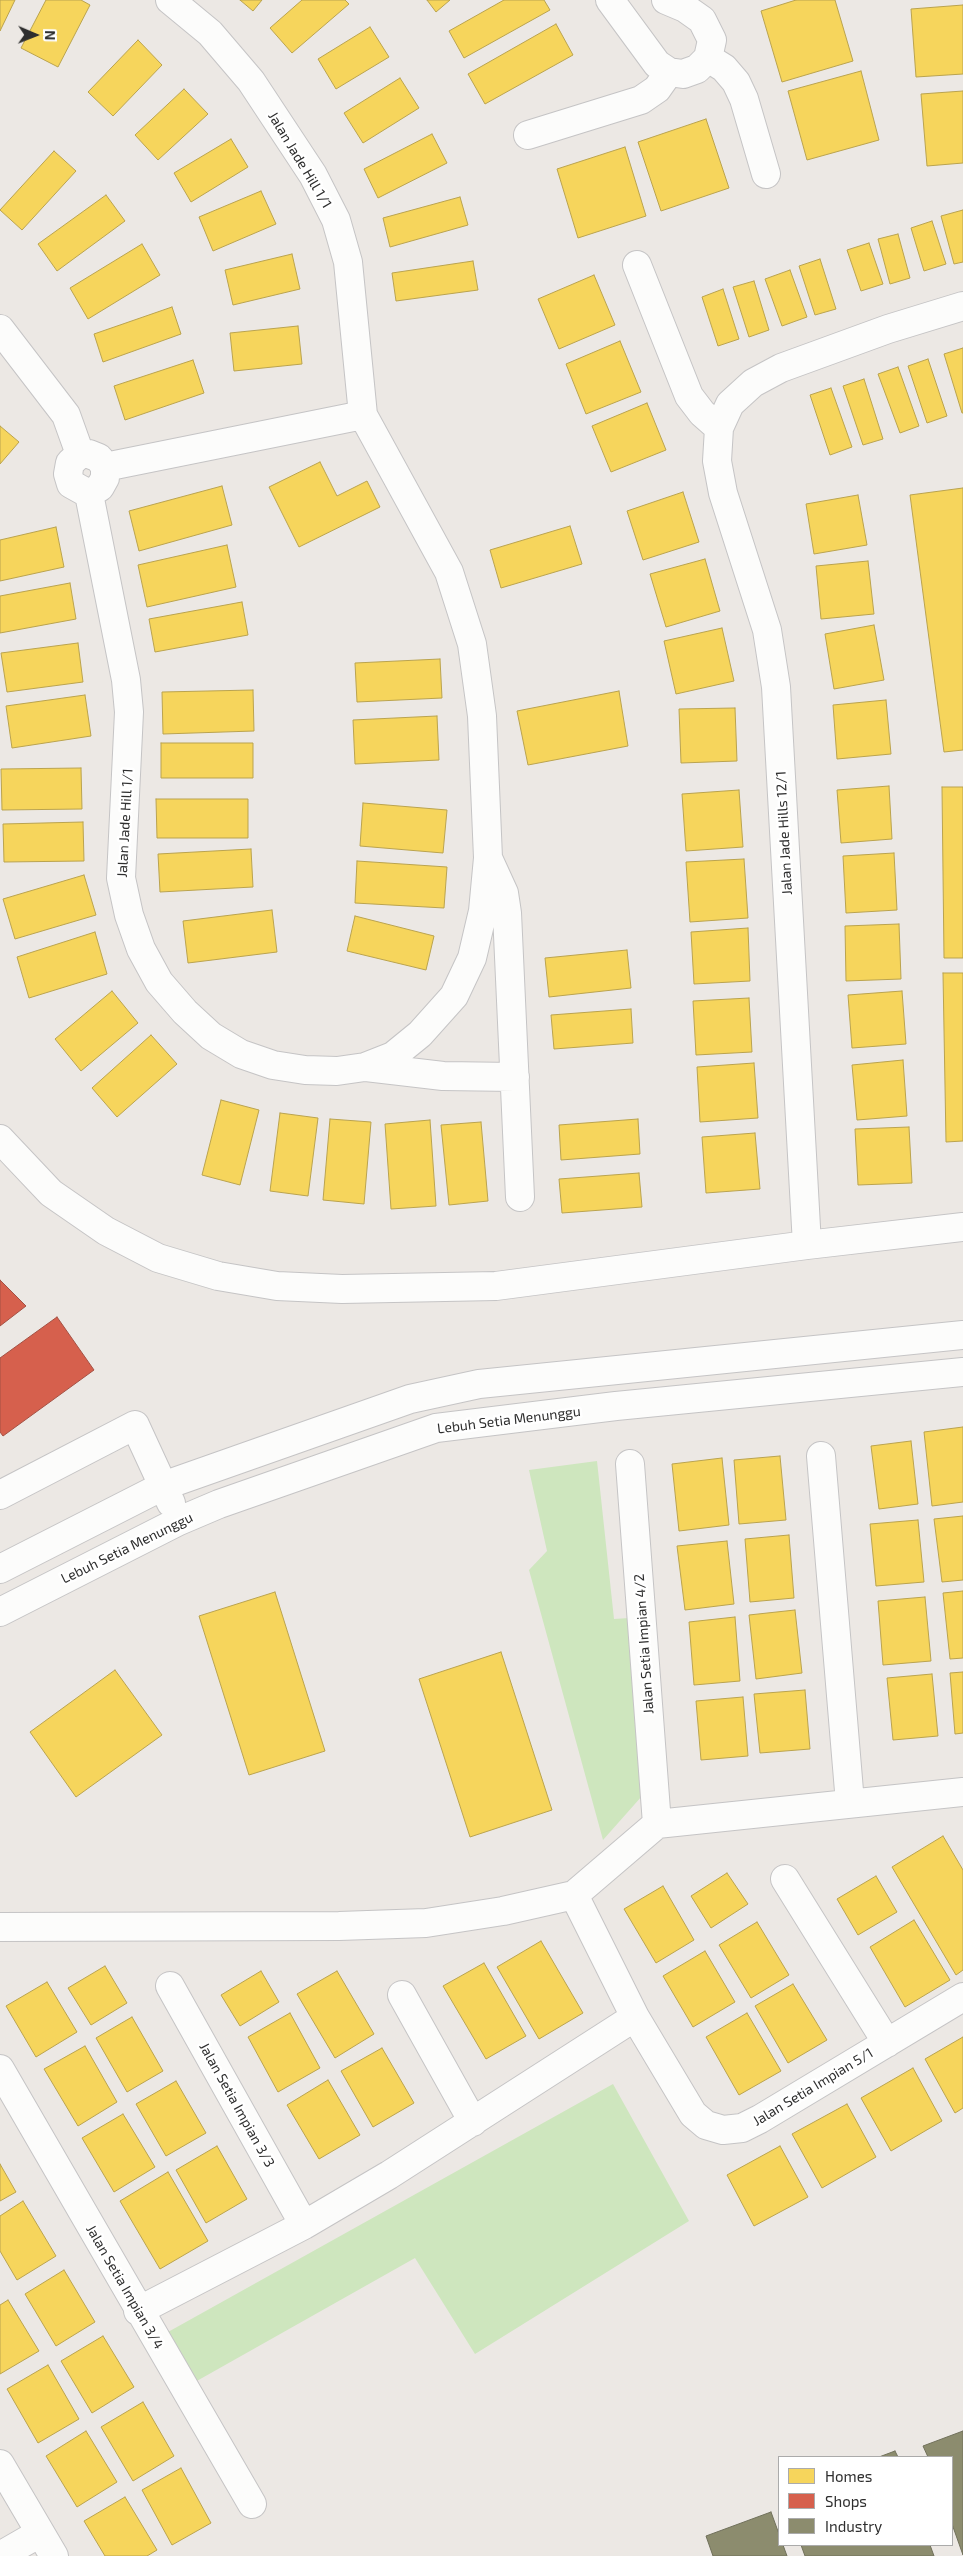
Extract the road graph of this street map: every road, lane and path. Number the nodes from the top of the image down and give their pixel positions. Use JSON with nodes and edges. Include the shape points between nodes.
{"nodes":[{"id":1,"x":170,"y":0,"type":"edge"},
{"id":2,"x":610,"y":0,"type":"edge"},
{"id":3,"x":666,"y":0,"type":"edge"},
{"id":4,"x":708,"y":58,"type":"junction"},
{"id":5,"x":669,"y":72,"type":"junction"},
{"id":6,"x":528,"y":135,"type":"dead end"},
{"id":7,"x":766,"y":174,"type":"dead end"},
{"id":8,"x":637,"y":265,"type":"dead end"},
{"id":9,"x":963,"y":306,"type":"edge"},
{"id":10,"x":0,"y":330,"type":"edge"},
{"id":11,"x":363,"y":415,"type":"junction"},
{"id":12,"x":719,"y":428,"type":"junction"},
{"id":13,"x":80,"y":454,"type":"junction"},
{"id":14,"x":105,"y":467,"type":"junction"},
{"id":15,"x":89,"y":494,"type":"junction"},
{"id":16,"x":488,"y":858,"type":"junction"},
{"id":17,"x":365,"y":1067,"type":"junction"},
{"id":18,"x":515,"y":1077,"type":"junction"},
{"id":19,"x":0,"y":1139,"type":"edge"},
{"id":20,"x":520,"y":1197,"type":"dead end"},
{"id":21,"x":963,"y":1227,"type":"edge"},
{"id":22,"x":807,"y":1245,"type":"junction"},
{"id":23,"x":963,"y":1335,"type":"edge"},
{"id":24,"x":963,"y":1372,"type":"edge"},
{"id":25,"x":821,"y":1456,"type":"dead end"},
{"id":26,"x":630,"y":1464,"type":"dead end"},
{"id":27,"x":163,"y":1486,"type":"junction"},
{"id":28,"x":0,"y":1495,"type":"edge"},
{"id":29,"x":179,"y":1521,"type":"junction"},
{"id":30,"x":0,"y":1569,"type":"edge"},
{"id":31,"x":0,"y":1612,"type":"edge"},
{"id":32,"x":963,"y":1792,"type":"edge"},
{"id":33,"x":850,"y":1803,"type":"junction"},
{"id":34,"x":657,"y":1824,"type":"junction"},
{"id":35,"x":785,"y":1879,"type":"dead end"},
{"id":36,"x":574,"y":1895,"type":"junction"},
{"id":37,"x":0,"y":1927,"type":"edge"},
{"id":38,"x":170,"y":1986,"type":"dead end"},
{"id":39,"x":402,"y":1994,"type":"dead end"},
{"id":40,"x":963,"y":1997,"type":"edge"},
{"id":41,"x":635,"y":2017,"type":"junction"},
{"id":42,"x":887,"y":2043,"type":"junction"},
{"id":43,"x":0,"y":2070,"type":"edge"},
{"id":44,"x":473,"y":2122,"type":"junction"},
{"id":45,"x":304,"y":2225,"type":"junction"},
{"id":46,"x":138,"y":2311,"type":"junction"},
{"id":47,"x":0,"y":2464,"type":"edge"},
{"id":48,"x":252,"y":2504,"type":"dead end"},
{"id":49,"x":47,"y":2545,"type":"edge"},
{"id":50,"x":0,"y":2556,"type":"edge"}],
"edges":[{"from":1,"to":11,"type":"street","name":"Jalan Jade Hill 1/1","via":[[210,33],[251,81],[313,175],[336,220],[348,262]]},
{"from":2,"to":5,"type":"street","via":[[656,64]]},
{"from":3,"to":4,"type":"street","via":[[702,20],[712,40]]},
{"from":4,"to":5,"type":"street","via":[[697,69],[683,74]]},
{"from":4,"to":7,"type":"street","via":[[724,68],[736,82]]},
{"from":5,"to":6,"type":"street","via":[[657,89],[641,100]]},
{"from":8,"to":12,"type":"street","via":[[689,396],[702,414]]},
{"from":9,"to":12,"type":"street","via":[[780,368],[752,382],[730,404]]},
{"from":10,"to":13,"type":"street","via":[[66,416]]},
{"from":11,"to":14,"type":"street"},
{"from":11,"to":16,"type":"street","name":"Jalan Jade Hill 1/1","via":[[449,572],[472,644],[482,716]]},
{"from":12,"to":22,"type":"street","name":"Jalan Jade Hills 12/1","via":[[717,461],[723,493],[767,630],[776,687]]},
{"from":13,"to":14,"type":"street","via":[[99,458]]},
{"from":13,"to":15,"type":"street","via":[[70,463],[68,474],[72,484]]},
{"from":14,"to":15,"type":"street","via":[[105,478],[100,487]]},
{"from":15,"to":17,"type":"street","name":"Jalan Jade Hill 1/1","via":[[126,680],[130,743],[121,878],[141,949],[159,982],[184,1012],[211,1036],[241,1054],[305,1070],[337,1071]]},
{"from":16,"to":17,"type":"street","name":"Jalan Jade Hill 1/1","via":[[483,911],[472,958],[454,996],[420,1034],[393,1056]]},
{"from":16,"to":18,"type":"street","via":[[502,885],[507,913]]},
{"from":17,"to":18,"type":"street","via":[[443,1076]]},
{"from":18,"to":20,"type":"street"},
{"from":19,"to":22,"type":"street","via":[[51,1193],[106,1231],[158,1258],[218,1276],[277,1286],[342,1289],[496,1286]]},
{"from":21,"to":22,"type":"street"},
{"from":23,"to":27,"type":"street","via":[[479,1384],[410,1399]]},
{"from":24,"to":29,"type":"street","name":"Lebuh Setia Menunggu","via":[[616,1406],[436,1428]]},
{"from":25,"to":33,"type":"street"},
{"from":26,"to":34,"type":"street","name":"Jalan Setia Impian 4/2"},
{"from":27,"to":28,"type":"street","via":[[135,1425]]},
{"from":27,"to":29,"type":"street"},
{"from":27,"to":30,"type":"street"},
{"from":29,"to":31,"type":"street","name":"Lebuh Setia Menunggu"},
{"from":32,"to":33,"type":"street"},
{"from":33,"to":34,"type":"street"},
{"from":34,"to":36,"type":"street"},
{"from":35,"to":42,"type":"street"},
{"from":36,"to":37,"type":"street","via":[[503,1912],[426,1923]]},
{"from":36,"to":41,"type":"street","name":"Jalan Setia Impian 5/1"},
{"from":38,"to":45,"type":"street","name":"Jalan Setia Impian 3/3"},
{"from":39,"to":44,"type":"street"},
{"from":40,"to":42,"type":"street","name":"Jalan Setia Impian 5/1"},
{"from":41,"to":42,"type":"street","name":"Jalan Setia Impian 5/1","via":[[694,2114],[706,2124],[723,2130],[742,2128],[760,2120]]},
{"from":41,"to":44,"type":"street"},
{"from":43,"to":46,"type":"street","name":"Jalan Setia Impian 3/4"},
{"from":44,"to":45,"type":"street"},
{"from":45,"to":46,"type":"street"},
{"from":46,"to":48,"type":"street","name":"Jalan Setia Impian 3/4"},
{"from":47,"to":49,"type":"street"},
{"from":49,"to":50,"type":"street"}]}
